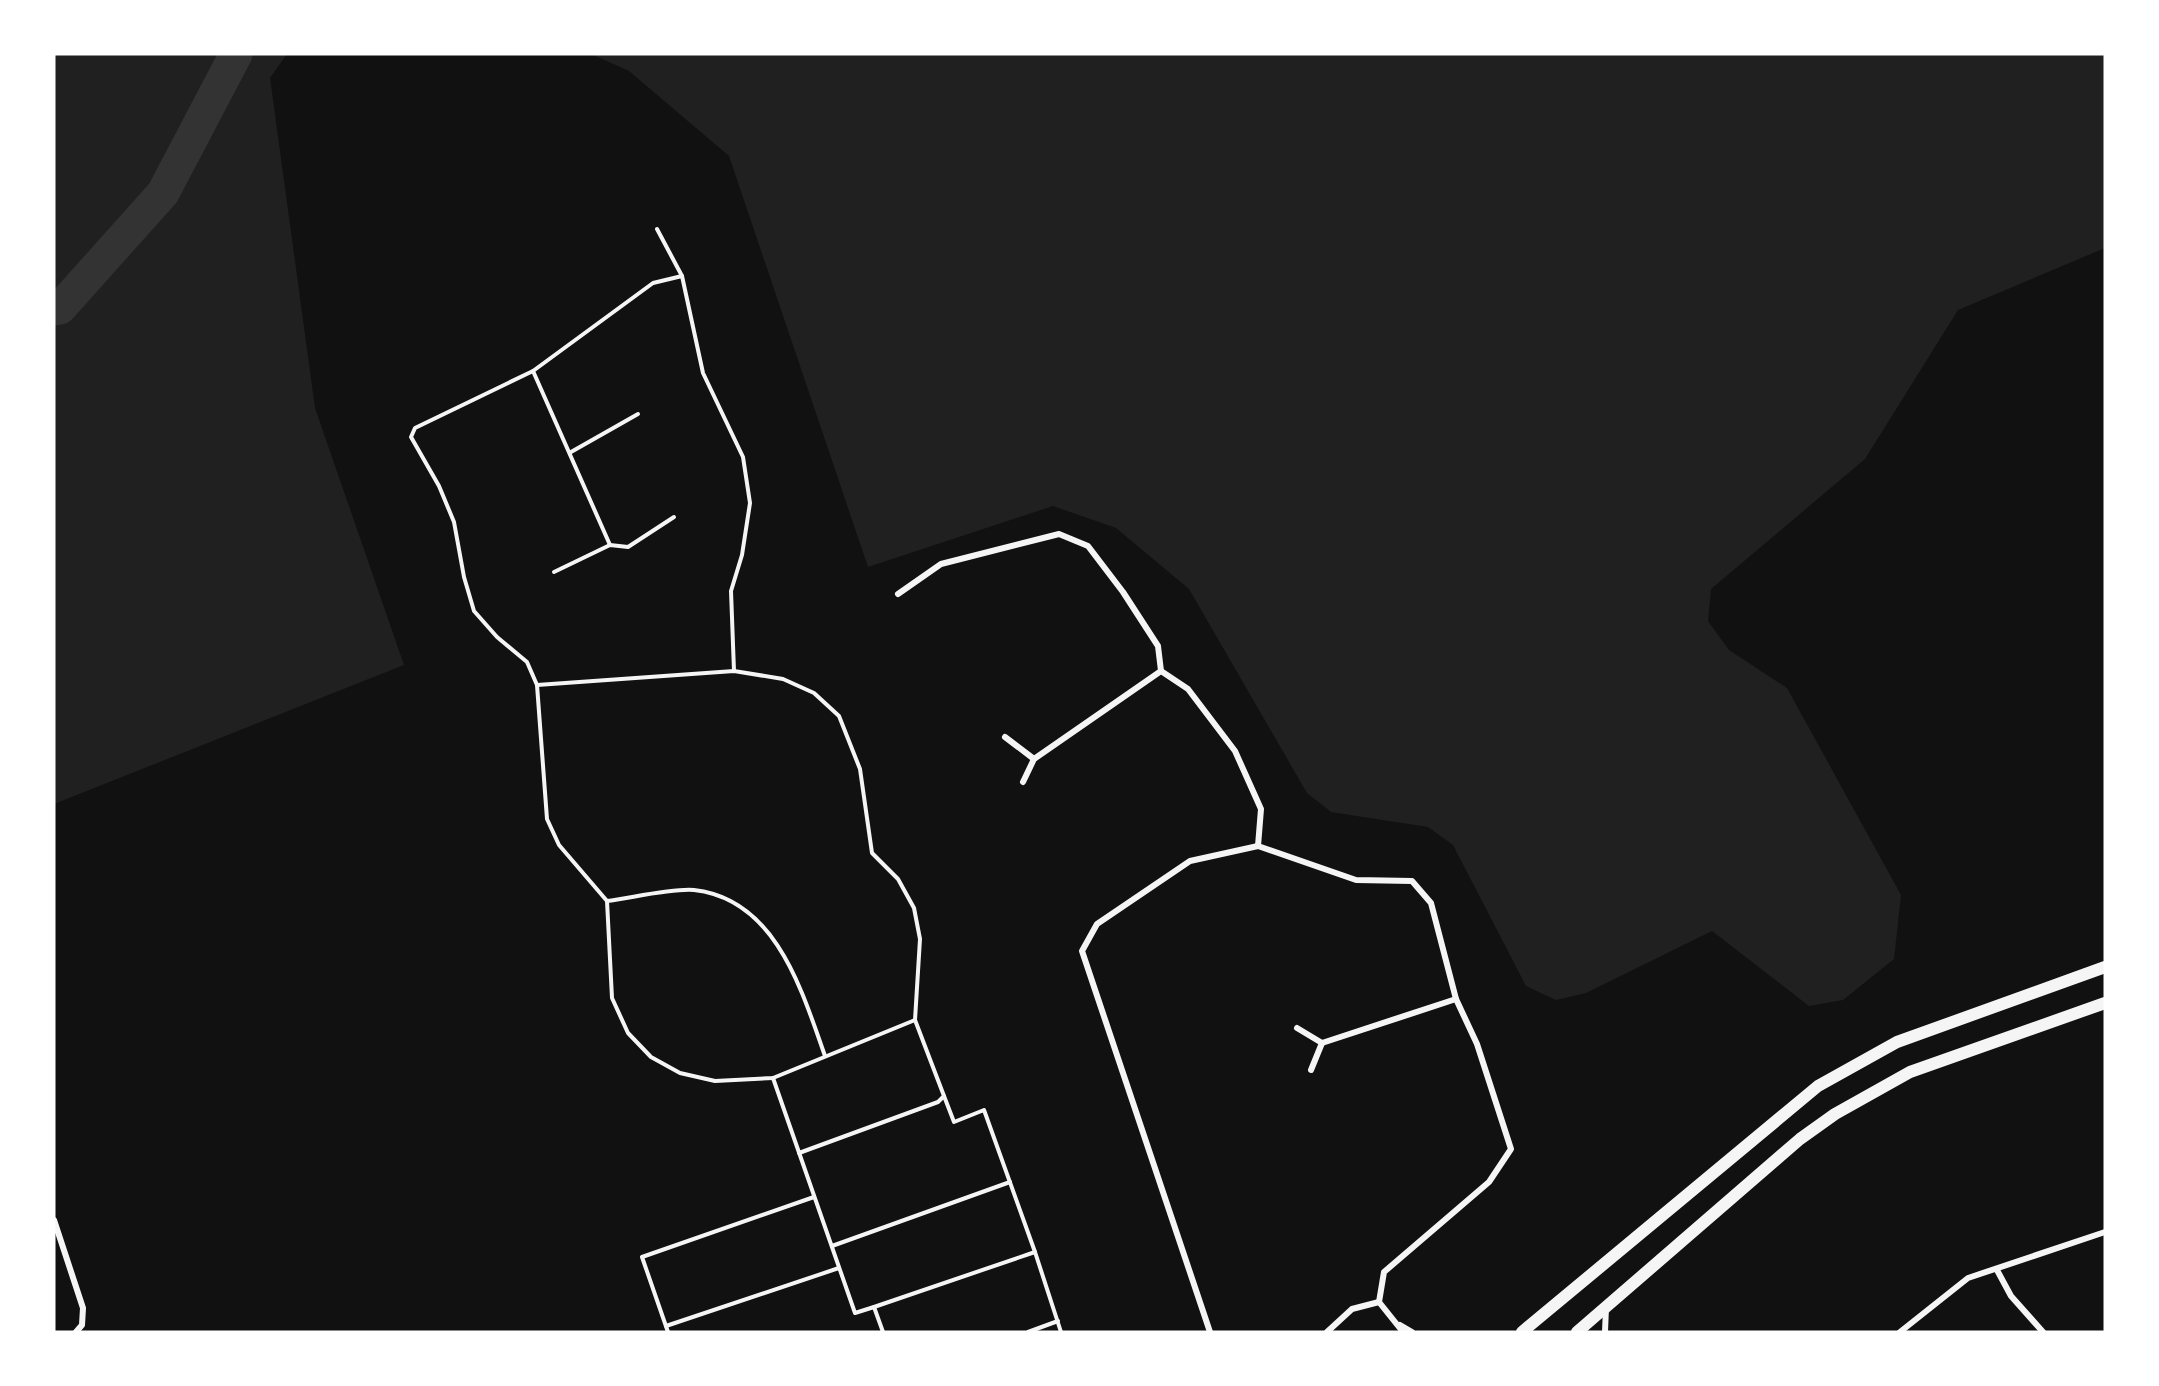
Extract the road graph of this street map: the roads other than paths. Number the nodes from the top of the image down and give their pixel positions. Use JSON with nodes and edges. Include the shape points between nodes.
{"nodes":[{"id":1,"x":657,"y":229,"type":"dead end"},
{"id":2,"x":682,"y":276,"type":"junction"},
{"id":3,"x":533,"y":371,"type":"junction"},
{"id":4,"x":638,"y":414,"type":"dead end"},
{"id":5,"x":571,"y":452,"type":"junction"},
{"id":6,"x":674,"y":517,"type":"dead end"},
{"id":7,"x":610,"y":545,"type":"junction"},
{"id":8,"x":554,"y":572,"type":"dead end"},
{"id":9,"x":898,"y":594,"type":"dead end"},
{"id":10,"x":734,"y":671,"type":"junction"},
{"id":11,"x":1161,"y":671,"type":"junction"},
{"id":12,"x":537,"y":685,"type":"junction"},
{"id":13,"x":1005,"y":737,"type":"dead end"},
{"id":14,"x":1034,"y":759,"type":"junction"},
{"id":15,"x":1023,"y":782,"type":"dead end"},
{"id":16,"x":1258,"y":846,"type":"junction"},
{"id":17,"x":607,"y":901,"type":"junction"},
{"id":18,"x":2105,"y":967,"type":"edge"},
{"id":19,"x":1456,"y":999,"type":"junction"},
{"id":20,"x":2105,"y":1003,"type":"edge"},
{"id":21,"x":915,"y":1020,"type":"junction"},
{"id":22,"x":1297,"y":1028,"type":"dead end"},
{"id":23,"x":1322,"y":1043,"type":"junction"},
{"id":24,"x":825,"y":1056,"type":"junction"},
{"id":25,"x":1311,"y":1070,"type":"dead end"},
{"id":26,"x":773,"y":1078,"type":"junction"},
{"id":27,"x":944,"y":1096,"type":"junction"},
{"id":28,"x":799,"y":1153,"type":"junction"},
{"id":29,"x":1010,"y":1182,"type":"junction"},
{"id":30,"x":814,"y":1197,"type":"junction"},
{"id":31,"x":54,"y":1220,"type":"edge"},
{"id":32,"x":2105,"y":1232,"type":"edge"},
{"id":33,"x":832,"y":1246,"type":"junction"},
{"id":34,"x":1035,"y":1252,"type":"junction"},
{"id":35,"x":839,"y":1268,"type":"junction"},
{"id":36,"x":1997,"y":1270,"type":"junction"},
{"id":37,"x":1379,"y":1302,"type":"junction"},
{"id":38,"x":874,"y":1307,"type":"junction"},
{"id":39,"x":1606,"y":1307,"type":"junction"},
{"id":40,"x":1058,"y":1322,"type":"junction"},
{"id":41,"x":1399,"y":1324,"type":"junction"},
{"id":42,"x":666,"y":1326,"type":"junction"},
{"id":43,"x":77,"y":1332,"type":"edge"},
{"id":44,"x":668,"y":1332,"type":"edge"},
{"id":45,"x":883,"y":1332,"type":"edge"},
{"id":46,"x":1028,"y":1332,"type":"edge"},
{"id":47,"x":1062,"y":1332,"type":"edge"},
{"id":48,"x":1210,"y":1332,"type":"edge"},
{"id":49,"x":1327,"y":1332,"type":"edge"},
{"id":50,"x":1403,"y":1332,"type":"edge"},
{"id":51,"x":1412,"y":1332,"type":"edge"},
{"id":52,"x":1522,"y":1332,"type":"edge"},
{"id":53,"x":1577,"y":1332,"type":"edge"},
{"id":54,"x":1605,"y":1332,"type":"edge"},
{"id":55,"x":1900,"y":1332,"type":"edge"},
{"id":56,"x":2043,"y":1332,"type":"edge"}],
"edges":[{"from":1,"to":2,"type":"lane"},
{"from":2,"to":3,"type":"lane","via":[[653,282]]},
{"from":2,"to":10,"type":"lane","via":[[703,373],[743,457],[750,503],[742,555],[731,591]]},
{"from":3,"to":5,"type":"lane"},
{"from":3,"to":12,"type":"lane","via":[[415,428],[411,437],[454,522],[474,611],[527,662]]},
{"from":4,"to":5,"type":"lane"},
{"from":5,"to":7,"type":"lane"},
{"from":6,"to":7,"type":"lane","via":[[628,547]]},
{"from":7,"to":8,"type":"lane"},
{"from":9,"to":11,"type":"street","via":[[941,564],[1059,534],[1088,546],[1123,592],[1158,646]]},
{"from":10,"to":12,"type":"lane"},
{"from":10,"to":21,"type":"lane","via":[[783,679],[814,693],[839,716],[860,769],[872,853],[898,879],[915,908],[920,939]]},
{"from":11,"to":14,"type":"street"},
{"from":11,"to":16,"type":"street","via":[[1188,689],[1235,751],[1261,809]]},
{"from":12,"to":17,"type":"lane","via":[[547,819],[559,845]]},
{"from":13,"to":14,"type":"street"},
{"from":14,"to":15,"type":"street"},
{"from":16,"to":19,"type":"street","via":[[1356,880],[1413,881],[1431,903]]},
{"from":16,"to":48,"type":"street","via":[[1190,861],[1097,924],[1082,951]]},
{"from":17,"to":24,"type":"lane","via":[[692,890],[724,897],[753,917],[781,949],[799,981]]},
{"from":17,"to":26,"type":"lane","via":[[612,998],[628,1033],[651,1057],[680,1073],[716,1081]]},
{"from":18,"to":52,"type":"main road","via":[[1897,1042],[1818,1086]]},
{"from":19,"to":23,"type":"street"},
{"from":19,"to":37,"type":"street","via":[[1477,1044],[1511,1149],[1489,1182],[1384,1272]]},
{"from":20,"to":39,"type":"main road","via":[[1910,1072],[1869,1094],[1800,1139]]},
{"from":21,"to":24,"type":"lane"},
{"from":21,"to":27,"type":"lane"},
{"from":22,"to":23,"type":"street"},
{"from":23,"to":25,"type":"street"},
{"from":24,"to":26,"type":"lane"},
{"from":26,"to":28,"type":"lane"},
{"from":27,"to":28,"type":"lane","via":[[938,1102]]},
{"from":27,"to":29,"type":"lane","via":[[954,1122],[984,1110]]},
{"from":28,"to":30,"type":"lane"},
{"from":29,"to":33,"type":"lane"},
{"from":29,"to":34,"type":"lane"},
{"from":30,"to":33,"type":"lane"},
{"from":30,"to":42,"type":"lane","via":[[642,1257]]},
{"from":31,"to":43,"type":"street","via":[[85,1317]]},
{"from":32,"to":36,"type":"street"},
{"from":33,"to":35,"type":"lane"},
{"from":34,"to":38,"type":"lane"},
{"from":34,"to":40,"type":"lane"},
{"from":35,"to":38,"type":"lane","via":[[855,1313]]},
{"from":35,"to":42,"type":"lane"},
{"from":36,"to":55,"type":"street","via":[[1968,1278]]},
{"from":36,"to":56,"type":"street","via":[[2012,1296]]},
{"from":37,"to":41,"type":"street"},
{"from":37,"to":49,"type":"street","via":[[1352,1309]]},
{"from":38,"to":45,"type":"lane"},
{"from":39,"to":53,"type":"main road"},
{"from":39,"to":54,"type":"street"},
{"from":40,"to":46,"type":"lane"},
{"from":40,"to":47,"type":"lane"},
{"from":41,"to":50,"type":"street"},
{"from":41,"to":51,"type":"street"},
{"from":42,"to":44,"type":"lane"}]}
